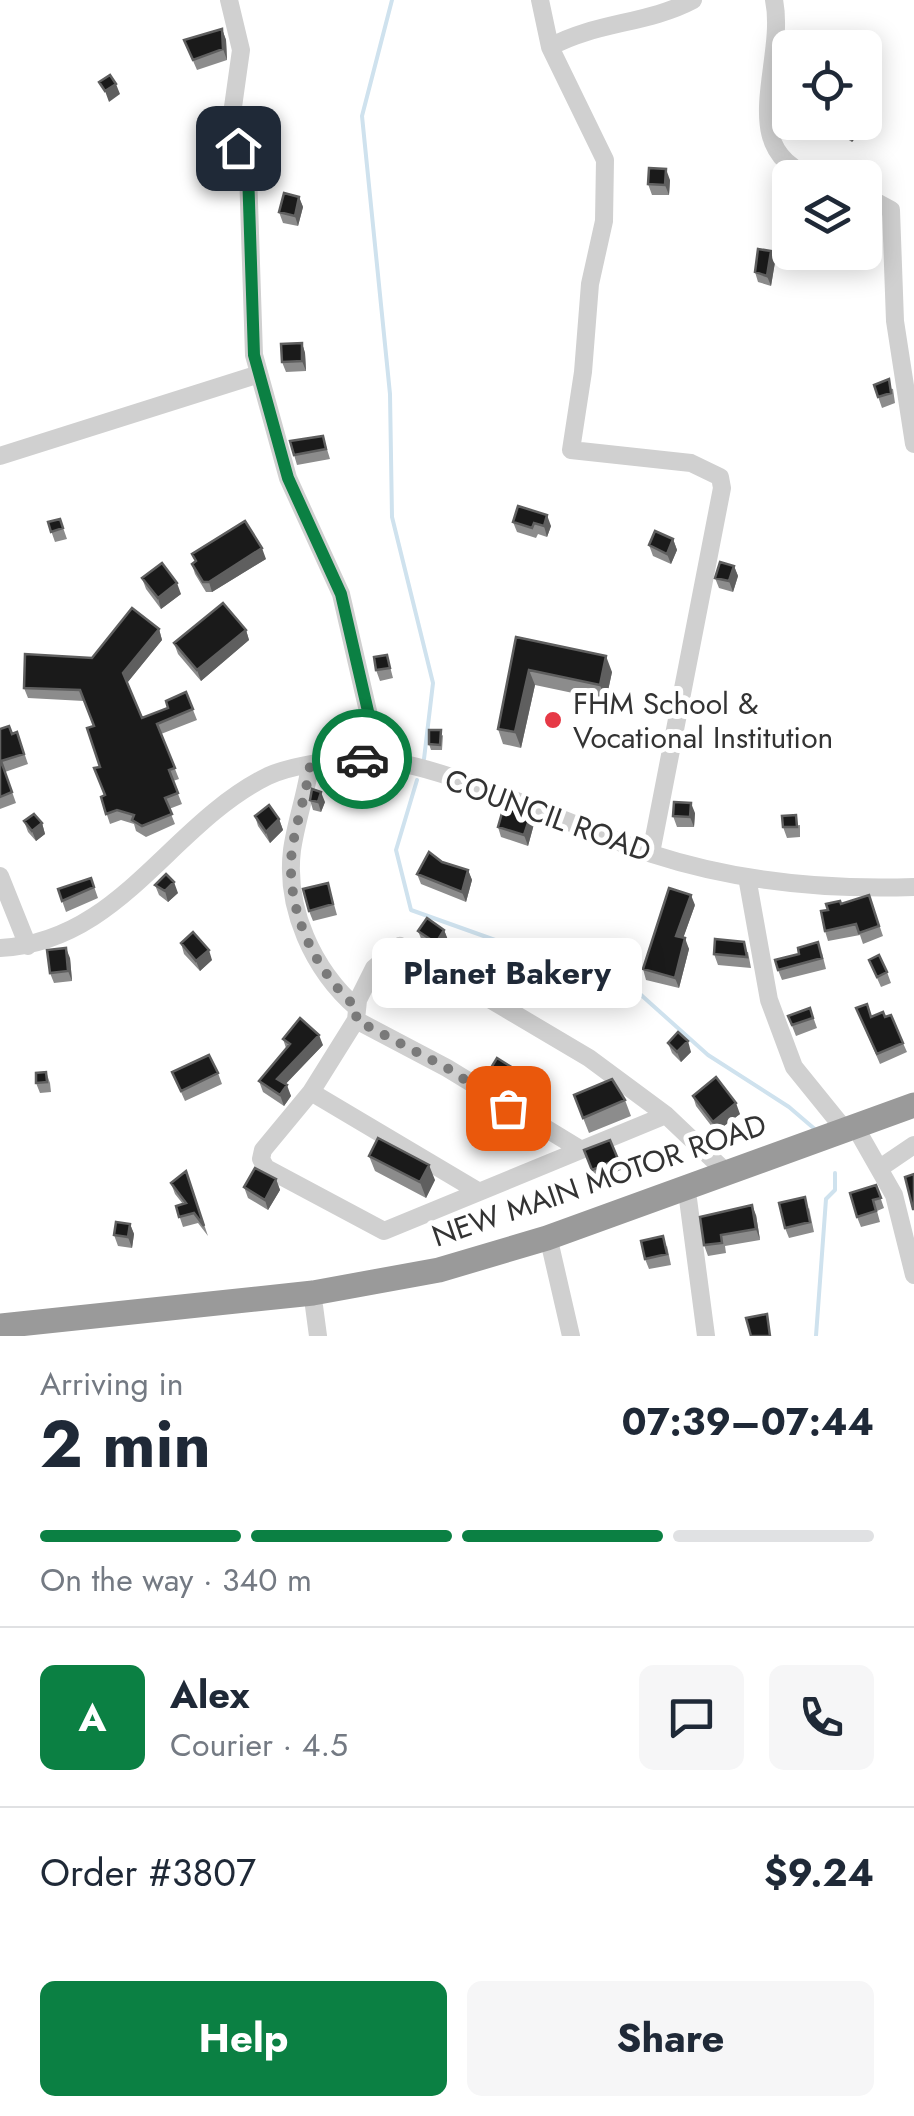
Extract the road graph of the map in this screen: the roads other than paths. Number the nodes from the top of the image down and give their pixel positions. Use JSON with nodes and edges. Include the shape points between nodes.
{"nodes":[{"id":1,"x":229,"y":0,"type":"edge"},
{"id":2,"x":540,"y":0,"type":"edge"},
{"id":3,"x":693,"y":0,"type":"edge"},
{"id":4,"x":774,"y":0,"type":"edge"},
{"id":5,"x":550,"y":48,"type":"junction"},
{"id":6,"x":784,"y":160,"type":"edge"},
{"id":7,"x":882,"y":205,"type":"edge"},
{"id":8,"x":259,"y":374,"type":"junction"},
{"id":9,"x":914,"y":444,"type":"edge"},
{"id":10,"x":0,"y":456,"type":"edge"},
{"id":11,"x":379,"y":759,"type":"junction"},
{"id":12,"x":310,"y":766,"type":"junction"},
{"id":13,"x":651,"y":854,"type":"junction"},
{"id":14,"x":0,"y":876,"type":"edge"},
{"id":15,"x":747,"y":877,"type":"junction"},
{"id":16,"x":914,"y":887,"type":"edge"},
{"id":17,"x":28,"y":946,"type":"junction"},
{"id":18,"x":0,"y":948,"type":"edge"},
{"id":19,"x":357,"y":1014,"type":"junction"},
{"id":20,"x":311,"y":1092,"type":"junction"},
{"id":21,"x":914,"y":1105,"type":"edge"},
{"id":22,"x":666,"y":1115,"type":"junction"},
{"id":23,"x":914,"y":1120,"type":"edge"},
{"id":24,"x":853,"y":1134,"type":"junction"},
{"id":25,"x":914,"y":1144,"type":"edge"},
{"id":26,"x":578,"y":1148,"type":"junction"},
{"id":27,"x":880,"y":1168,"type":"junction"},
{"id":28,"x":726,"y":1172,"type":"junction"},
{"id":29,"x":476,"y":1190,"type":"junction"},
{"id":30,"x":688,"y":1199,"type":"junction"},
{"id":31,"x":551,"y":1249,"type":"junction"},
{"id":32,"x":914,"y":1275,"type":"edge"},
{"id":33,"x":314,"y":1306,"type":"junction"},
{"id":34,"x":0,"y":1326,"type":"edge"},
{"id":35,"x":16,"y":1336,"type":"edge"},
{"id":36,"x":318,"y":1336,"type":"edge"},
{"id":37,"x":572,"y":1336,"type":"edge"},
{"id":38,"x":706,"y":1336,"type":"edge"}],
"edges":[{"from":1,"to":8,"type":"street","via":[[241,50],[232,114],[248,172],[250,304]]},
{"from":2,"to":5,"type":"street"},
{"from":3,"to":5,"type":"street","via":[[574,34]]},
{"from":4,"to":6,"type":"street","via":[[778,29],[767,105],[774,147]]},
{"from":5,"to":13,"type":"street","via":[[606,160],[604,221],[571,450],[691,463],[720,477],[722,488]]},
{"from":7,"to":9,"type":"street","via":[[891,210],[895,321]]},
{"from":8,"to":10,"type":"street"},
{"from":8,"to":11,"type":"street","via":[[288,478],[341,594]]},
{"from":11,"to":12,"type":"street","name":"COUNCIL ROAD"},
{"from":11,"to":13,"type":"street","name":"COUNCIL ROAD","via":[[444,776]]},
{"from":12,"to":17,"type":"street","name":"COUNCIL ROAD","via":[[271,775],[213,811],[125,897],[81,927]]},
{"from":12,"to":19,"type":"street","via":[[290,886],[315,956]]},
{"from":13,"to":15,"type":"street","name":"COUNCIL ROAD"},
{"from":14,"to":17,"type":"street"},
{"from":15,"to":16,"type":"street","name":"COUNCIL ROAD"},
{"from":15,"to":24,"type":"street","via":[[769,1000],[794,1066]]},
{"from":17,"to":18,"type":"street","name":"COUNCIL ROAD"},
{"from":19,"to":20,"type":"street"},
{"from":19,"to":22,"type":"street","via":[[364,984],[391,950],[411,949],[589,1058]]},
{"from":19,"to":26,"type":"street"},
{"from":20,"to":29,"type":"street"},
{"from":20,"to":29,"type":"street","via":[[262,1150],[266,1168],[384,1230]]},
{"from":21,"to":24,"type":"highway","name":"NEW MAIN MOTOR ROAD"},
{"from":22,"to":26,"type":"street"},
{"from":22,"to":28,"type":"street"},
{"from":23,"to":24,"type":"highway","name":"NEW MAIN MOTOR ROAD"},
{"from":24,"to":27,"type":"street"},
{"from":24,"to":28,"type":"highway","name":"NEW MAIN MOTOR ROAD"},
{"from":24,"to":30,"type":"highway","name":"NEW MAIN MOTOR ROAD"},
{"from":25,"to":27,"type":"street"},
{"from":26,"to":29,"type":"street"},
{"from":27,"to":32,"type":"street","via":[[899,1210]]},
{"from":28,"to":34,"type":"highway","name":"NEW MAIN MOTOR ROAD","via":[[439,1270],[313,1293]]},
{"from":30,"to":31,"type":"highway","name":"NEW MAIN MOTOR ROAD"},
{"from":30,"to":38,"type":"street"},
{"from":31,"to":33,"type":"highway","name":"NEW MAIN MOTOR ROAD","via":[[443,1282]]},
{"from":31,"to":37,"type":"street"},
{"from":33,"to":35,"type":"highway","name":"NEW MAIN MOTOR ROAD"},
{"from":33,"to":36,"type":"street"}]}
